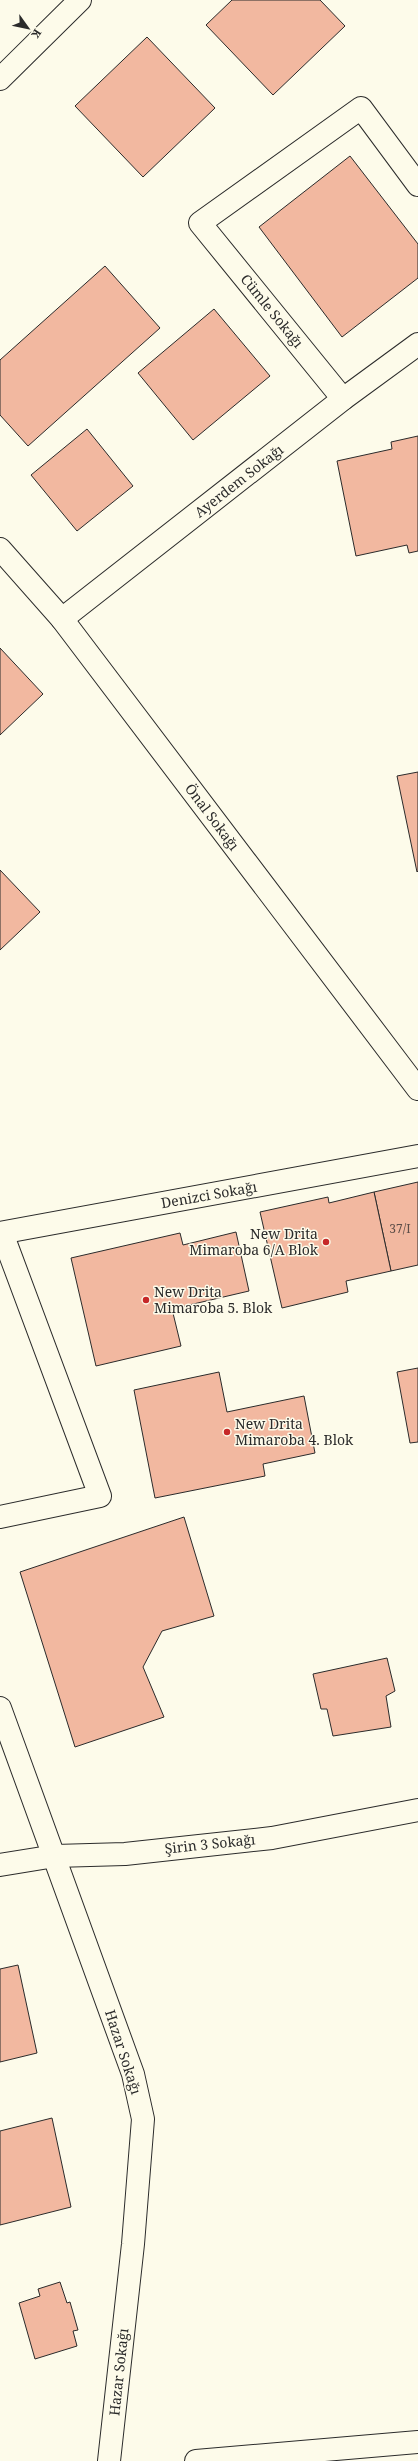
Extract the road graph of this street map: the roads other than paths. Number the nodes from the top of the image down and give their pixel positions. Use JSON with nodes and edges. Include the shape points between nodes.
{"nodes":[{"id":1,"x":80,"y":0,"type":"edge"},
{"id":2,"x":0,"y":79,"type":"edge"},
{"id":3,"x":418,"y":185,"type":"edge"},
{"id":4,"x":418,"y":344,"type":"edge"},
{"id":5,"x":343,"y":399,"type":"junction"},
{"id":6,"x":0,"y":549,"type":"edge"},
{"id":7,"x":62,"y":619,"type":"junction"},
{"id":8,"x":418,"y":1090,"type":"edge"},
{"id":9,"x":418,"y":1156,"type":"edge"},
{"id":10,"x":1,"y":1233,"type":"edge"},
{"id":11,"x":0,"y":1517,"type":"edge"},
{"id":12,"x":0,"y":1708,"type":"edge"},
{"id":13,"x":418,"y":1810,"type":"edge"},
{"id":14,"x":55,"y":1856,"type":"junction"},
{"id":15,"x":0,"y":1865,"type":"edge"},
{"id":16,"x":418,"y":2442,"type":"edge"},
{"id":17,"x":109,"y":2461,"type":"edge"},
{"id":18,"x":196,"y":2461,"type":"edge"}],
"edges":[{"from":1,"to":2,"type":"street"},
{"from":3,"to":5,"type":"street","name":"Cümle Sokağı","via":[[360,108],[200,223]]},
{"from":4,"to":5,"type":"street","name":"Ayerdem Sokağı"},
{"from":5,"to":7,"type":"street","name":"Ayerdem Sokağı"},
{"from":6,"to":7,"type":"street","name":"Önal Sokağı"},
{"from":7,"to":8,"type":"street","name":"Önal Sokağı"},
{"from":9,"to":10,"type":"street","name":"Denizci Sokağı"},
{"from":10,"to":11,"type":"street","via":[[100,1496]]},
{"from":12,"to":14,"type":"street","name":"Hazar Sokağı"},
{"from":13,"to":14,"type":"street","name":"Şirin 3 Sokağı","via":[[272,1838],[125,1854]]},
{"from":14,"to":15,"type":"street","name":"Şirin 3 Sokağı"},
{"from":14,"to":17,"type":"street","name":"Hazar Sokağı","via":[[133,2074],[143,2119],[133,2244]]},
{"from":16,"to":18,"type":"street"}]}
